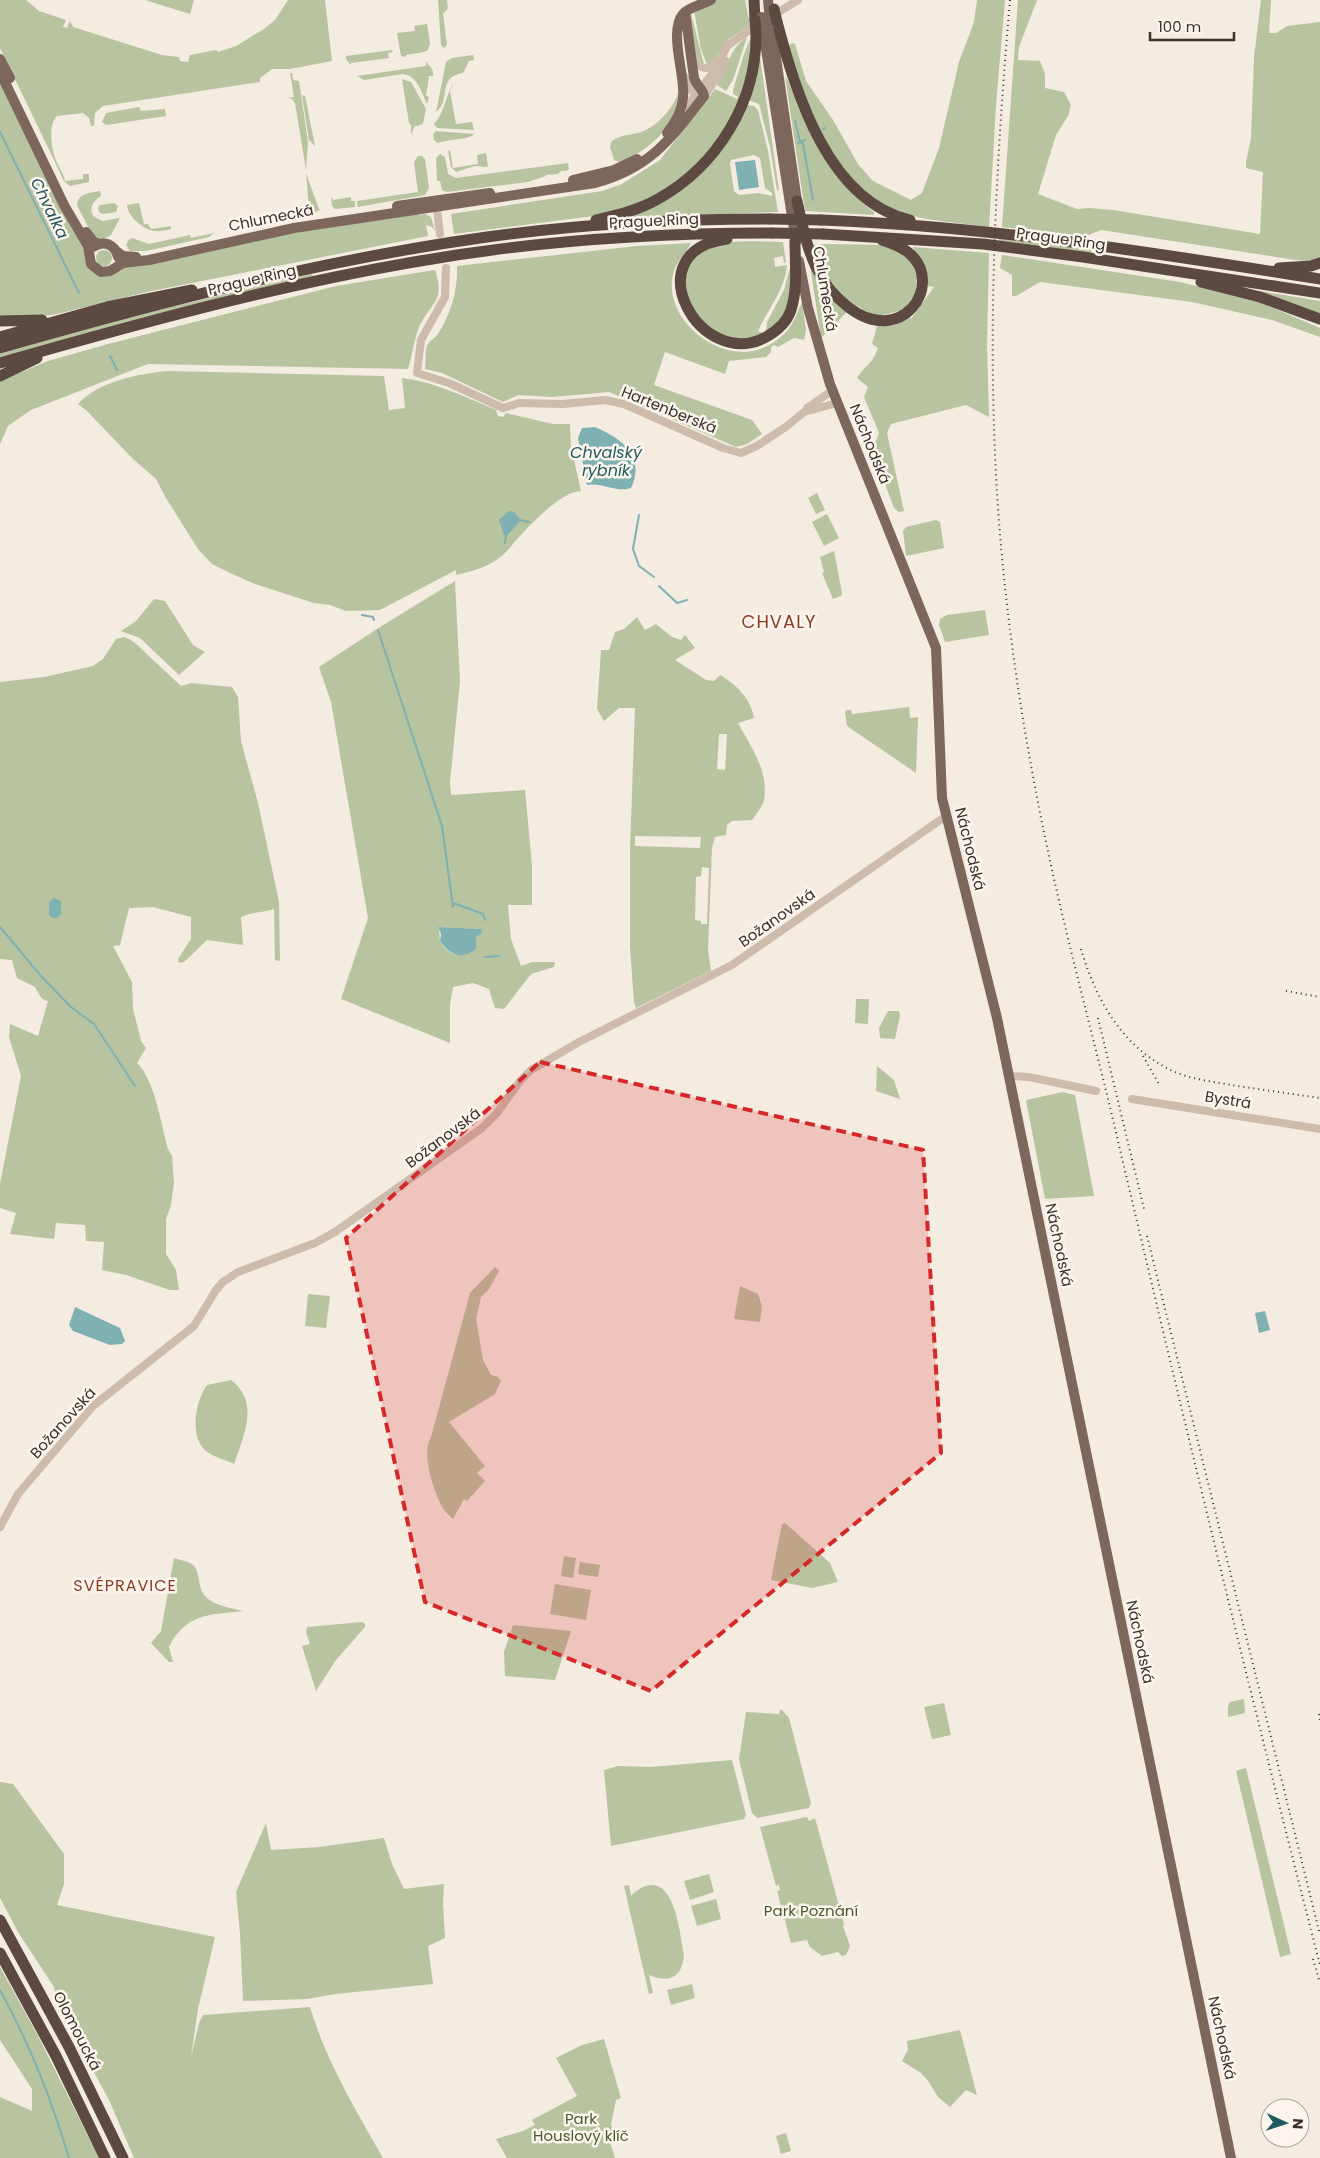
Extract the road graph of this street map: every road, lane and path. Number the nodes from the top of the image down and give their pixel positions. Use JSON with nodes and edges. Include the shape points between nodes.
{"nodes":[{"id":1,"x":711,"y":0,"type":"edge"},
{"id":2,"x":754,"y":0,"type":"edge"},
{"id":3,"x":758,"y":0,"type":"edge"},
{"id":4,"x":798,"y":0,"type":"edge"},
{"id":5,"x":766,"y":9,"type":"edge"},
{"id":6,"x":685,"y":12,"type":"junction"},
{"id":7,"x":767,"y":27,"type":"junction"},
{"id":8,"x":735,"y":38,"type":"junction"},
{"id":9,"x":689,"y":40,"type":"junction"},
{"id":10,"x":722,"y":54,"type":"junction"},
{"id":11,"x":0,"y":59,"type":"edge"},
{"id":12,"x":682,"y":69,"type":"junction"},
{"id":13,"x":0,"y":72,"type":"edge"},
{"id":14,"x":700,"y":93,"type":"junction"},
{"id":15,"x":674,"y":124,"type":"junction"},
{"id":16,"x":798,"y":201,"type":"junction"},
{"id":17,"x":436,"y":203,"type":"junction"},
{"id":18,"x":941,"y":227,"type":"junction"},
{"id":19,"x":558,"y":229,"type":"junction"},
{"id":20,"x":772,"y":233,"type":"junction"},
{"id":21,"x":440,"y":234,"type":"dead end"},
{"id":22,"x":868,"y":236,"type":"junction"},
{"id":23,"x":796,"y":241,"type":"junction"},
{"id":24,"x":99,"y":244,"type":"junction"},
{"id":25,"x":116,"y":251,"type":"junction"},
{"id":26,"x":89,"y":255,"type":"junction"},
{"id":27,"x":1320,"y":263,"type":"edge"},
{"id":28,"x":1134,"y":265,"type":"junction"},
{"id":29,"x":1240,"y":267,"type":"junction"},
{"id":30,"x":114,"y":268,"type":"junction"},
{"id":31,"x":446,"y":268,"type":"dead end"},
{"id":32,"x":1320,"y":279,"type":"edge"},
{"id":33,"x":243,"y":283,"type":"junction"},
{"id":34,"x":1320,"y":293,"type":"edge"},
{"id":35,"x":66,"y":318,"type":"junction"},
{"id":36,"x":1320,"y":319,"type":"edge"},
{"id":37,"x":0,"y":321,"type":"edge"},
{"id":38,"x":0,"y":337,"type":"edge"},
{"id":39,"x":75,"y":342,"type":"junction"},
{"id":40,"x":0,"y":348,"type":"edge"},
{"id":41,"x":820,"y":352,"type":"junction"},
{"id":42,"x":0,"y":363,"type":"edge"},
{"id":43,"x":0,"y":376,"type":"edge"},
{"id":44,"x":832,"y":390,"type":"junction"},
{"id":45,"x":837,"y":403,"type":"junction"},
{"id":46,"x":804,"y":412,"type":"junction"},
{"id":47,"x":946,"y":816,"type":"junction"},
{"id":48,"x":1009,"y":1076,"type":"junction"},
{"id":49,"x":1096,"y":1091,"type":"dead end"},
{"id":50,"x":1132,"y":1099,"type":"dead end"},
{"id":51,"x":1320,"y":1129,"type":"edge"},
{"id":52,"x":0,"y":1527,"type":"edge"},
{"id":53,"x":0,"y":1920,"type":"edge"},
{"id":54,"x":0,"y":1953,"type":"edge"},
{"id":55,"x":105,"y":2158,"type":"edge"},
{"id":56,"x":123,"y":2158,"type":"edge"},
{"id":57,"x":1231,"y":2158,"type":"edge"}],
"edges":[{"from":1,"to":6,"type":"main road"},
{"from":2,"to":5,"type":"highway"},
{"from":3,"to":5,"type":"main road"},
{"from":4,"to":8,"type":"street","name":"Chlumecká"},
{"from":5,"to":7,"type":"highway","bridge":true},
{"from":5,"to":7,"type":"highway","bridge":true},
{"from":6,"to":9,"type":"main road"},
{"from":6,"to":12,"type":"main road","name":"Chlumecká","via":[[677,34]]},
{"from":7,"to":16,"type":"main road","name":"Chlumecká"},
{"from":7,"to":18,"type":"highway","via":[[792,73],[807,112],[844,178],[866,200],[884,212]]},
{"from":7,"to":19,"type":"highway","via":[[742,106],[724,138],[698,170],[678,187],[649,204]]},
{"from":7,"to":23,"type":"main road","name":"Chlumecká"},
{"from":8,"to":10,"type":"street","name":"Chlumecká"},
{"from":8,"to":14,"type":"street","name":"Chlumecká","via":[[720,72]]},
{"from":9,"to":10,"type":"street","via":[[694,59],[701,68],[709,68]]},
{"from":9,"to":14,"type":"main road","via":[[694,78]]},
{"from":10,"to":14,"type":"street","name":"Chlumecká"},
{"from":11,"to":24,"type":"main road","via":[[74,210],[89,237]]},
{"from":12,"to":14,"type":"street","name":"Chlumecká","via":[[688,86]]},
{"from":12,"to":15,"type":"main road","name":"Chlumecká","via":[[683,99]]},
{"from":13,"to":26,"type":"main road","via":[[89,248]]},
{"from":14,"to":15,"type":"street","name":"Chlumecká"},
{"from":14,"to":17,"type":"main road","name":"Chlumecká","via":[[663,147],[626,172],[595,183]]},
{"from":15,"to":17,"type":"main road","name":"Chlumecká","via":[[648,151],[614,170]]},
{"from":16,"to":22,"type":"highway","via":[[808,246],[826,284],[858,314],[870,320],[889,321],[906,314],[916,301],[922,284],[920,270],[907,251]]},
{"from":16,"to":41,"type":"main road","name":"Chlumecká"},
{"from":17,"to":21,"type":"street"},
{"from":17,"to":25,"type":"main road","name":"Chlumecká","via":[[286,223],[144,256],[127,257]]},
{"from":17,"to":30,"type":"main road","name":"Chlumecká","via":[[294,228],[123,263]]},
{"from":18,"to":19,"type":"highway","name":"Prague Ring","bridge":true,"via":[[770,219],[645,222]]},
{"from":18,"to":29,"type":"highway","name":"Prague Ring"},
{"from":19,"to":33,"type":"highway","name":"Prague Ring","via":[[416,248]]},
{"from":20,"to":22,"type":"highway","name":"Prague Ring","bridge":true},
{"from":20,"to":23,"type":"highway","via":[[711,242],[697,250],[686,264],[680,284],[683,301],[693,318],[713,335],[732,342],[750,343],[768,337],[785,322],[794,294]]},
{"from":20,"to":39,"type":"highway","name":"Prague Ring","via":[[594,240],[436,258],[272,290]]},
{"from":22,"to":28,"type":"highway","name":"Prague Ring","via":[[983,244]]},
{"from":23,"to":41,"type":"main road","name":"Chlumecká"},
{"from":24,"to":25,"type":"main road","via":[[110,245]]},
{"from":24,"to":26,"type":"main road"},
{"from":25,"to":30,"type":"main road","via":[[118,260]]},
{"from":26,"to":30,"type":"main road","via":[[90,264],[96,270],[106,272]]},
{"from":27,"to":29,"type":"highway","via":[[1284,268]]},
{"from":28,"to":34,"type":"highway","name":"Prague Ring"},
{"from":28,"to":36,"type":"highway","via":[[1260,297]]},
{"from":29,"to":32,"type":"highway","name":"Prague Ring"},
{"from":31,"to":46,"type":"street","name":"Hartenberská","via":[[445,297],[422,340],[418,375],[449,383],[503,408],[519,403],[549,405],[605,400],[624,404],[738,453],[753,449]]},
{"from":33,"to":35,"type":"highway","via":[[176,292]]},
{"from":33,"to":40,"type":"highway","name":"Prague Ring"},
{"from":35,"to":37,"type":"highway"},
{"from":35,"to":38,"type":"highway"},
{"from":39,"to":42,"type":"highway","name":"Prague Ring"},
{"from":39,"to":43,"type":"highway"},
{"from":41,"to":44,"type":"main road","name":"Náchodská"},
{"from":44,"to":45,"type":"main road","name":"Náchodská"},
{"from":44,"to":46,"type":"street"},
{"from":45,"to":46,"type":"street","name":"Hartenberská"},
{"from":45,"to":47,"type":"main road","name":"Náchodská","via":[[936,648],[941,787]]},
{"from":47,"to":48,"type":"main road","name":"Náchodská","via":[[987,974]]},
{"from":47,"to":52,"type":"street","name":"Božanovská","via":[[737,963],[579,1042],[531,1070],[482,1128],[335,1232],[315,1243],[238,1272],[223,1282],[194,1326],[93,1406],[18,1494]]},
{"from":48,"to":49,"type":"street"},
{"from":48,"to":57,"type":"main road","name":"Náchodská"},
{"from":50,"to":51,"type":"street","name":"Bystrá"},
{"from":53,"to":56,"type":"highway","name":"Olomoucká","via":[[69,2046]]},
{"from":54,"to":55,"type":"highway","name":"Olomoucká","via":[[56,2056]]}]}
